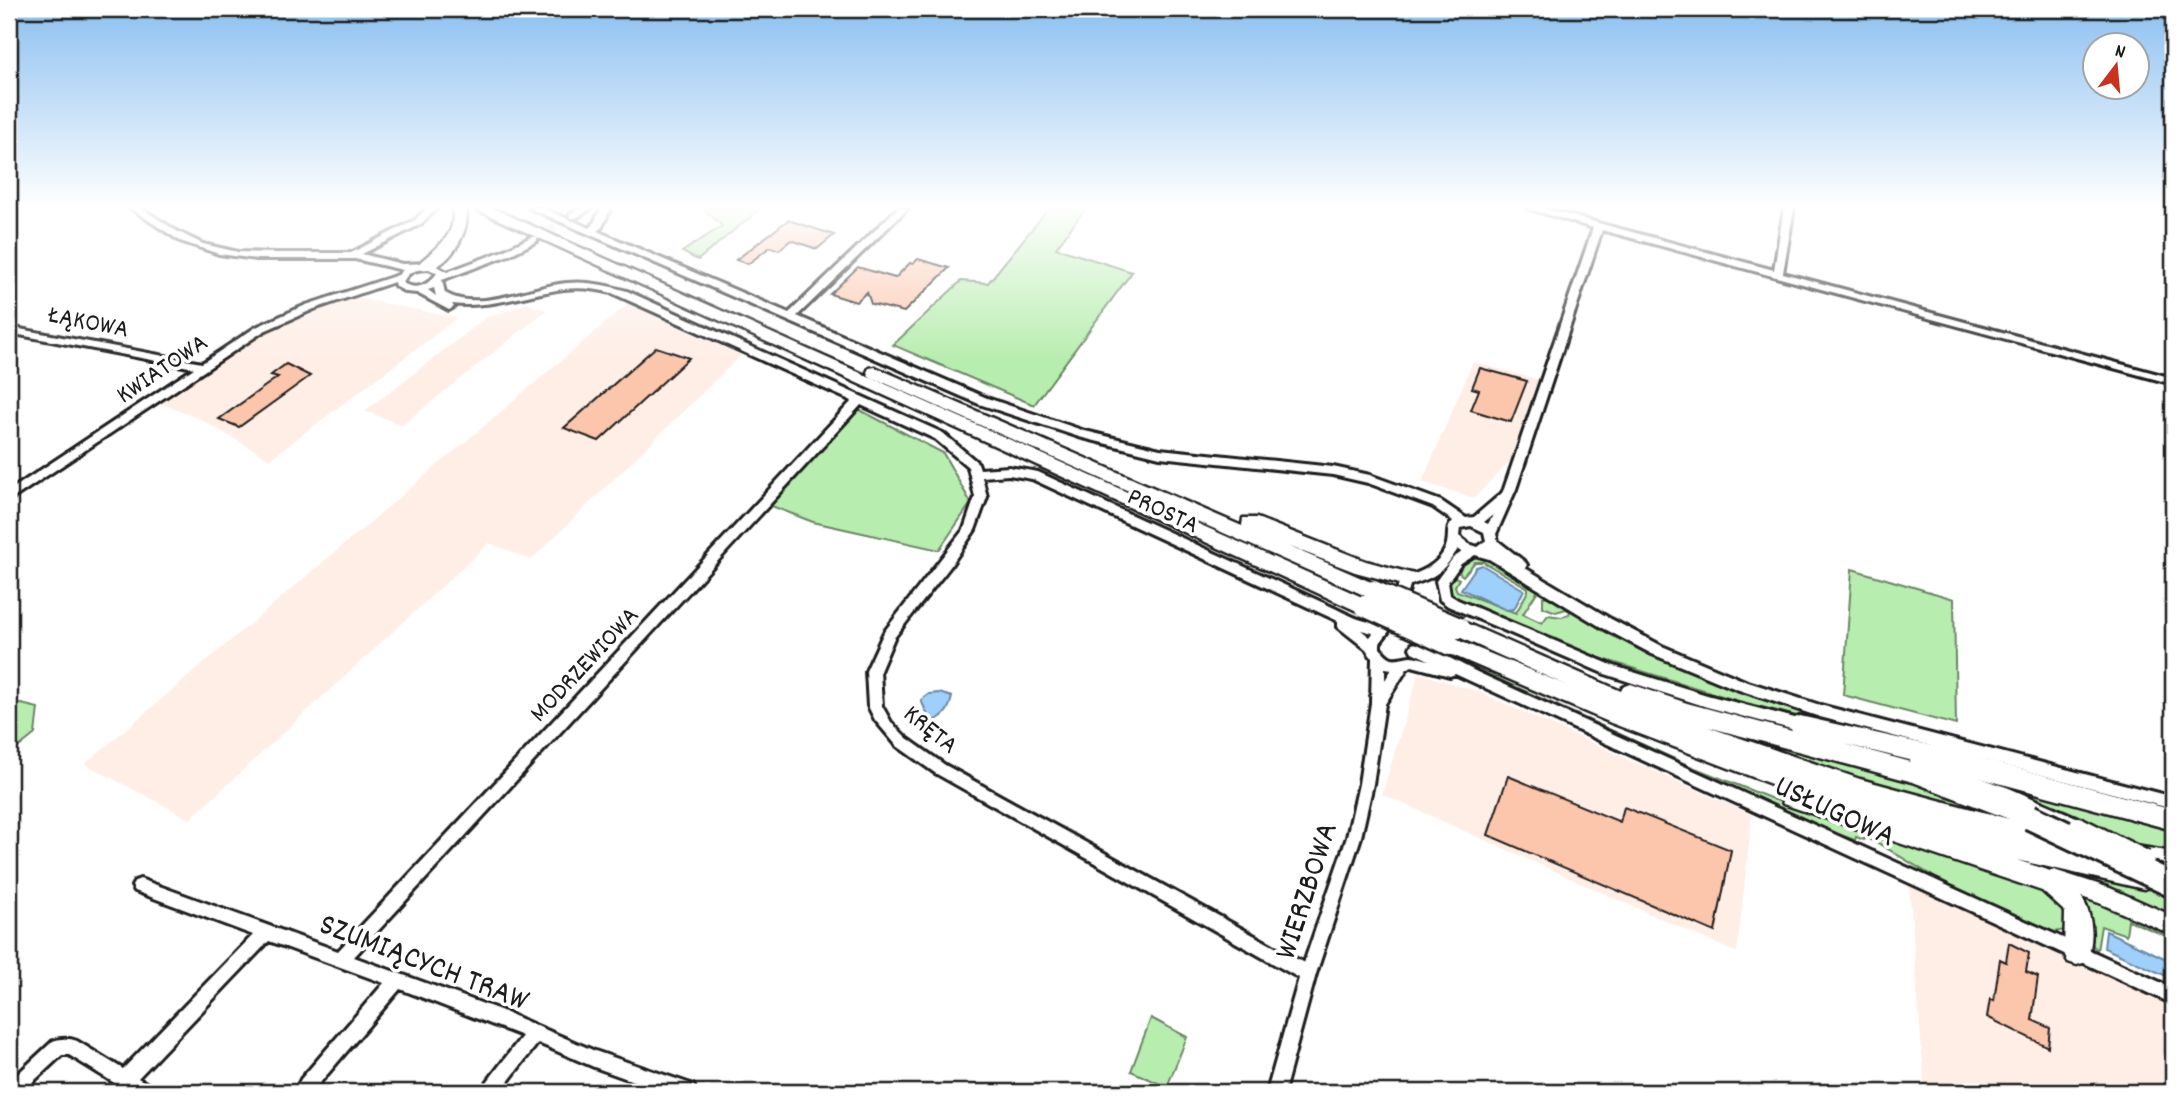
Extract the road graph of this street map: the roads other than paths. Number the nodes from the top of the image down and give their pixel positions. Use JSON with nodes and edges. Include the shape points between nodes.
{"nodes":[{"id":1,"x":368,"y":259,"type":"edge"},
{"id":2,"x":437,"y":259,"type":"edge"},
{"id":3,"x":491,"y":259,"type":"edge"},
{"id":4,"x":598,"y":259,"type":"edge"},
{"id":5,"x":623,"y":259,"type":"edge"},
{"id":6,"x":655,"y":259,"type":"edge"},
{"id":7,"x":850,"y":259,"type":"edge"},
{"id":8,"x":1587,"y":259,"type":"edge"},
{"id":9,"x":1719,"y":259,"type":"edge"},
{"id":10,"x":1781,"y":259,"type":"edge"},
{"id":11,"x":388,"y":264,"type":"junction"},
{"id":12,"x":431,"y":272,"type":"junction"},
{"id":13,"x":1778,"y":275,"type":"junction"},
{"id":14,"x":400,"y":276,"type":"junction"},
{"id":15,"x":413,"y":289,"type":"junction"},
{"id":16,"x":534,"y":292,"type":"junction"},
{"id":17,"x":349,"y":295,"type":"junction"},
{"id":18,"x":791,"y":317,"type":"junction"},
{"id":19,"x":9,"y":330,"type":"edge"},
{"id":20,"x":202,"y":366,"type":"junction"},
{"id":21,"x":2173,"y":381,"type":"edge"},
{"id":22,"x":859,"y":400,"type":"junction"},
{"id":23,"x":1058,"y":452,"type":"junction"},
{"id":24,"x":980,"y":473,"type":"junction"},
{"id":25,"x":1509,"y":493,"type":"junction"},
{"id":26,"x":9,"y":498,"type":"edge"},
{"id":27,"x":1477,"y":522,"type":"junction"},
{"id":28,"x":1456,"y":528,"type":"junction"},
{"id":29,"x":1485,"y":544,"type":"junction"},
{"id":30,"x":1415,"y":578,"type":"junction"},
{"id":31,"x":1442,"y":592,"type":"junction"},
{"id":32,"x":1368,"y":598,"type":"junction"},
{"id":33,"x":1323,"y":609,"type":"junction"},
{"id":34,"x":1383,"y":629,"type":"junction"},
{"id":35,"x":1454,"y":637,"type":"junction"},
{"id":36,"x":1498,"y":645,"type":"junction"},
{"id":37,"x":1376,"y":652,"type":"junction"},
{"id":38,"x":1410,"y":658,"type":"junction"},
{"id":39,"x":1557,"y":692,"type":"junction"},
{"id":40,"x":1378,"y":703,"type":"junction"},
{"id":41,"x":1800,"y":725,"type":"junction"},
{"id":42,"x":2173,"y":803,"type":"edge"},
{"id":43,"x":2173,"y":820,"type":"edge"},
{"id":44,"x":2078,"y":825,"type":"joint"},
{"id":45,"x":2173,"y":863,"type":"edge"},
{"id":46,"x":2017,"y":870,"type":"junction"},
{"id":47,"x":2173,"y":875,"type":"edge"},
{"id":48,"x":2173,"y":884,"type":"edge"},
{"id":49,"x":140,"y":886,"type":"dead end"},
{"id":50,"x":2173,"y":926,"type":"edge"},
{"id":51,"x":267,"y":932,"type":"junction"},
{"id":52,"x":2077,"y":953,"type":"junction"},
{"id":53,"x":341,"y":959,"type":"junction"},
{"id":54,"x":1308,"y":974,"type":"junction"},
{"id":55,"x":398,"y":980,"type":"junction"},
{"id":56,"x":2173,"y":996,"type":"edge"},
{"id":57,"x":535,"y":1033,"type":"junction"},
{"id":58,"x":125,"y":1079,"type":"junction"},
{"id":59,"x":307,"y":1085,"type":"dead end"},
{"id":60,"x":9,"y":1092,"type":"edge"},
{"id":61,"x":145,"y":1092,"type":"edge"},
{"id":62,"x":490,"y":1092,"type":"edge"},
{"id":63,"x":688,"y":1092,"type":"edge"},
{"id":64,"x":1275,"y":1092,"type":"edge"}],
"edges":[{"from":1,"to":11,"type":"street"},
{"from":2,"to":12,"type":"highway"},
{"from":3,"to":12,"type":"street"},
{"from":4,"to":32,"type":"highway"},
{"from":5,"to":23,"type":"highway"},
{"from":6,"to":18,"type":"street"},
{"from":7,"to":18,"type":"street"},
{"from":8,"to":25,"type":"street"},
{"from":9,"to":13,"type":"street"},
{"from":10,"to":13,"type":"street"},
{"from":11,"to":12,"type":"street"},
{"from":11,"to":14,"type":"street"},
{"from":12,"to":14,"type":"street","name":"KWIATOWA"},
{"from":12,"to":15,"type":"street"},
{"from":12,"to":16,"type":"street","via":[[444,296],[464,304]]},
{"from":13,"to":21,"type":"street"},
{"from":14,"to":15,"type":"street","via":[[398,284]]},
{"from":14,"to":17,"type":"street","name":"KWIATOWA"},
{"from":15,"to":16,"type":"street","via":[[446,306],[465,309],[493,306]]},
{"from":15,"to":17,"type":"street","name":"KWIATOWA"},
{"from":16,"to":22,"type":"street","via":[[578,285],[623,293]]},
{"from":17,"to":20,"type":"street","name":"KWIATOWA","via":[[271,323]]},
{"from":18,"to":28,"type":"street","via":[[983,401],[1083,434],[1172,455],[1348,473],[1421,498]]},
{"from":19,"to":20,"type":"street","name":"ŁĄKOWA"},
{"from":20,"to":26,"type":"street","name":"KWIATOWA"},
{"from":22,"to":24,"type":"street","via":[[955,445]]},
{"from":22,"to":53,"type":"street","name":"MODRZEWIOWA"},
{"from":23,"to":30,"type":"highway","via":[[1186,496],[1362,567]]},
{"from":23,"to":32,"type":"highway"},
{"from":24,"to":33,"type":"street","name":"PROSTA","via":[[1034,475]]},
{"from":24,"to":54,"type":"street","name":"KRĘTA","via":[[983,491],[978,513],[878,659],[873,703],[888,730],[940,769]]},
{"from":25,"to":27,"type":"street"},
{"from":25,"to":29,"type":"street"},
{"from":27,"to":28,"type":"street"},
{"from":27,"to":29,"type":"street"},
{"from":28,"to":29,"type":"street","via":[[1461,546]]},
{"from":28,"to":30,"type":"street","via":[[1445,558],[1430,574]]},
{"from":29,"to":31,"type":"street","name":"WIERZBOWA","via":[[1457,561],[1442,581]]},
{"from":29,"to":42,"type":"street","via":[[1606,624],[1766,694]]},
{"from":30,"to":31,"type":"street","via":[[1432,579]]},
{"from":30,"to":34,"type":"street","via":[[1402,585],[1396,614]]},
{"from":31,"to":38,"type":"street","name":"WIERZBOWA","via":[[1421,625]]},
{"from":31,"to":41,"type":"street","via":[[1500,624],[1610,670]]},
{"from":32,"to":35,"type":"highway","bridge":true},
{"from":33,"to":34,"type":"street","name":"PROSTA"},
{"from":33,"to":37,"type":"street","name":"PROSTA"},
{"from":34,"to":37,"type":"street"},
{"from":35,"to":36,"type":"highway"},
{"from":35,"to":39,"type":"highway"},
{"from":36,"to":45,"type":"highway","via":[[1654,715],[1832,779],[2021,833]]},
{"from":36,"to":48,"type":"highway","bridge":true,"via":[[1687,712],[1914,773],[2030,817]]},
{"from":37,"to":38,"type":"street","name":"USŁUGOWA","via":[[1391,664]]},
{"from":37,"to":40,"type":"street","name":"WIERZBOWA"},
{"from":38,"to":40,"type":"street","name":"WIERZBOWA"},
{"from":38,"to":52,"type":"street","name":"USŁUGOWA","via":[[1475,677]]},
{"from":39,"to":46,"type":"highway","via":[[1712,768],[1823,809]]},
{"from":39,"to":48,"type":"highway","via":[[1757,772],[1863,807],[2027,852]]},
{"from":40,"to":54,"type":"street","name":"WIERZBOWA","via":[[1354,837]]},
{"from":41,"to":43,"type":"highway"},
{"from":41,"to":44,"type":"street","via":[[1968,777]]},
{"from":44,"to":47,"type":"street","bridge":true},
{"from":46,"to":50,"type":"main road","via":[[2103,895]]},
{"from":46,"to":52,"type":"highway","via":[[2071,898],[2080,922]]},
{"from":49,"to":51,"type":"street","name":"SZUMIĄCYCH TRAW"},
{"from":51,"to":53,"type":"street","name":"SZUMIĄCYCH TRAW"},
{"from":51,"to":58,"type":"street"},
{"from":52,"to":56,"type":"street","name":"USŁUGOWA"},
{"from":53,"to":55,"type":"street","name":"SZUMIĄCYCH TRAW"},
{"from":54,"to":64,"type":"street","name":"WIERZBOWA"},
{"from":55,"to":57,"type":"street","name":"SZUMIĄCYCH TRAW"},
{"from":55,"to":59,"type":"street"},
{"from":57,"to":62,"type":"street"},
{"from":57,"to":63,"type":"street","name":"SZUMIĄCYCH TRAW"},
{"from":58,"to":60,"type":"street","via":[[71,1047],[59,1047]]},
{"from":58,"to":61,"type":"street"}]}
